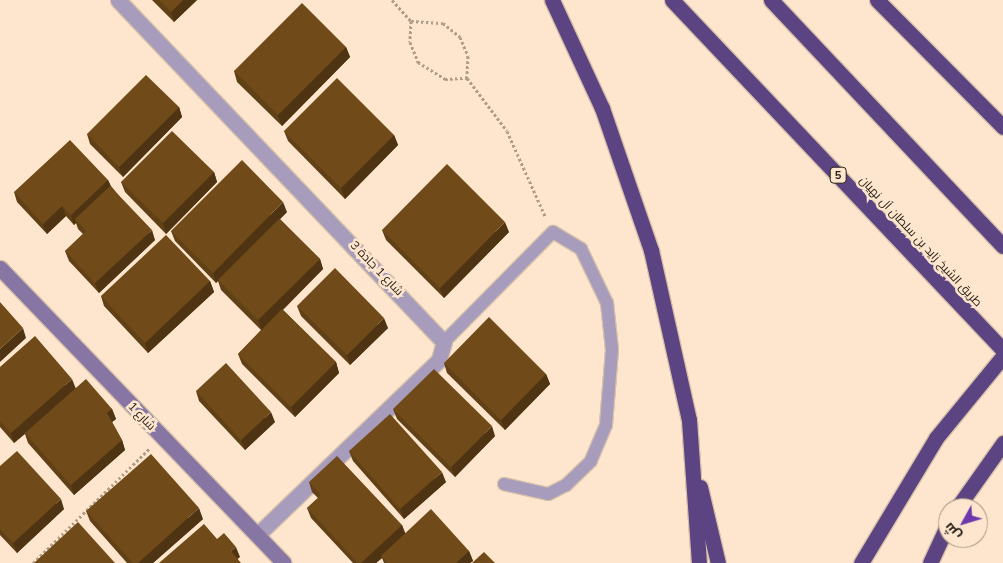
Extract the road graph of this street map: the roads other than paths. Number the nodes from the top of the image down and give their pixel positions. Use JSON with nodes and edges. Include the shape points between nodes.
{"nodes":[{"id":1,"x":118,"y":0,"type":"edge"},
{"id":2,"x":552,"y":0,"type":"edge"},
{"id":3,"x":672,"y":0,"type":"edge"},
{"id":4,"x":771,"y":0,"type":"edge"},
{"id":5,"x":877,"y":0,"type":"edge"},
{"id":6,"x":1003,"y":127,"type":"edge"},
{"id":7,"x":1003,"y":246,"type":"edge"},
{"id":8,"x":0,"y":268,"type":"edge"},
{"id":9,"x":444,"y":342,"type":"junction"},
{"id":10,"x":1003,"y":350,"type":"edge"},
{"id":11,"x":1003,"y":356,"type":"edge"},
{"id":12,"x":1003,"y":443,"type":"edge"},
{"id":13,"x":696,"y":474,"type":"junction"},
{"id":14,"x":504,"y":484,"type":"dead end"},
{"id":15,"x":962,"y":498,"type":"edge"},
{"id":16,"x":257,"y":535,"type":"junction"},
{"id":17,"x":938,"y":546,"type":"edge"},
{"id":18,"x":284,"y":563,"type":"edge"},
{"id":19,"x":699,"y":563,"type":"edge"},
{"id":20,"x":718,"y":563,"type":"edge"},
{"id":21,"x":861,"y":563,"type":"edge"},
{"id":22,"x":930,"y":563,"type":"edge"}],
"edges":[{"from":1,"to":9,"type":"street","name":"شارع 1 جادة 3"},
{"from":2,"to":13,"type":"highway","via":[[602,108],[634,194],[678,365]]},
{"from":3,"to":10,"type":"highway","name":"طريق الشيخ زايد بن سلطان آل نهيان","number":"5"},
{"from":4,"to":7,"type":"highway"},
{"from":5,"to":6,"type":"highway"},
{"from":8,"to":16,"type":"street","name":"شارع 1"},
{"from":9,"to":14,"type":"lane","via":[[553,232],[581,249],[607,303],[612,350],[606,425],[591,462],[566,485],[548,494]]},
{"from":9,"to":16,"type":"street","via":[[439,360]]},
{"from":11,"to":21,"type":"highway","via":[[936,438]]},
{"from":12,"to":15,"type":"highway"},
{"from":13,"to":19,"type":"highway"},
{"from":13,"to":20,"type":"highway"},
{"from":16,"to":18,"type":"street","name":"شارع 1"},
{"from":17,"to":22,"type":"highway"}]}
